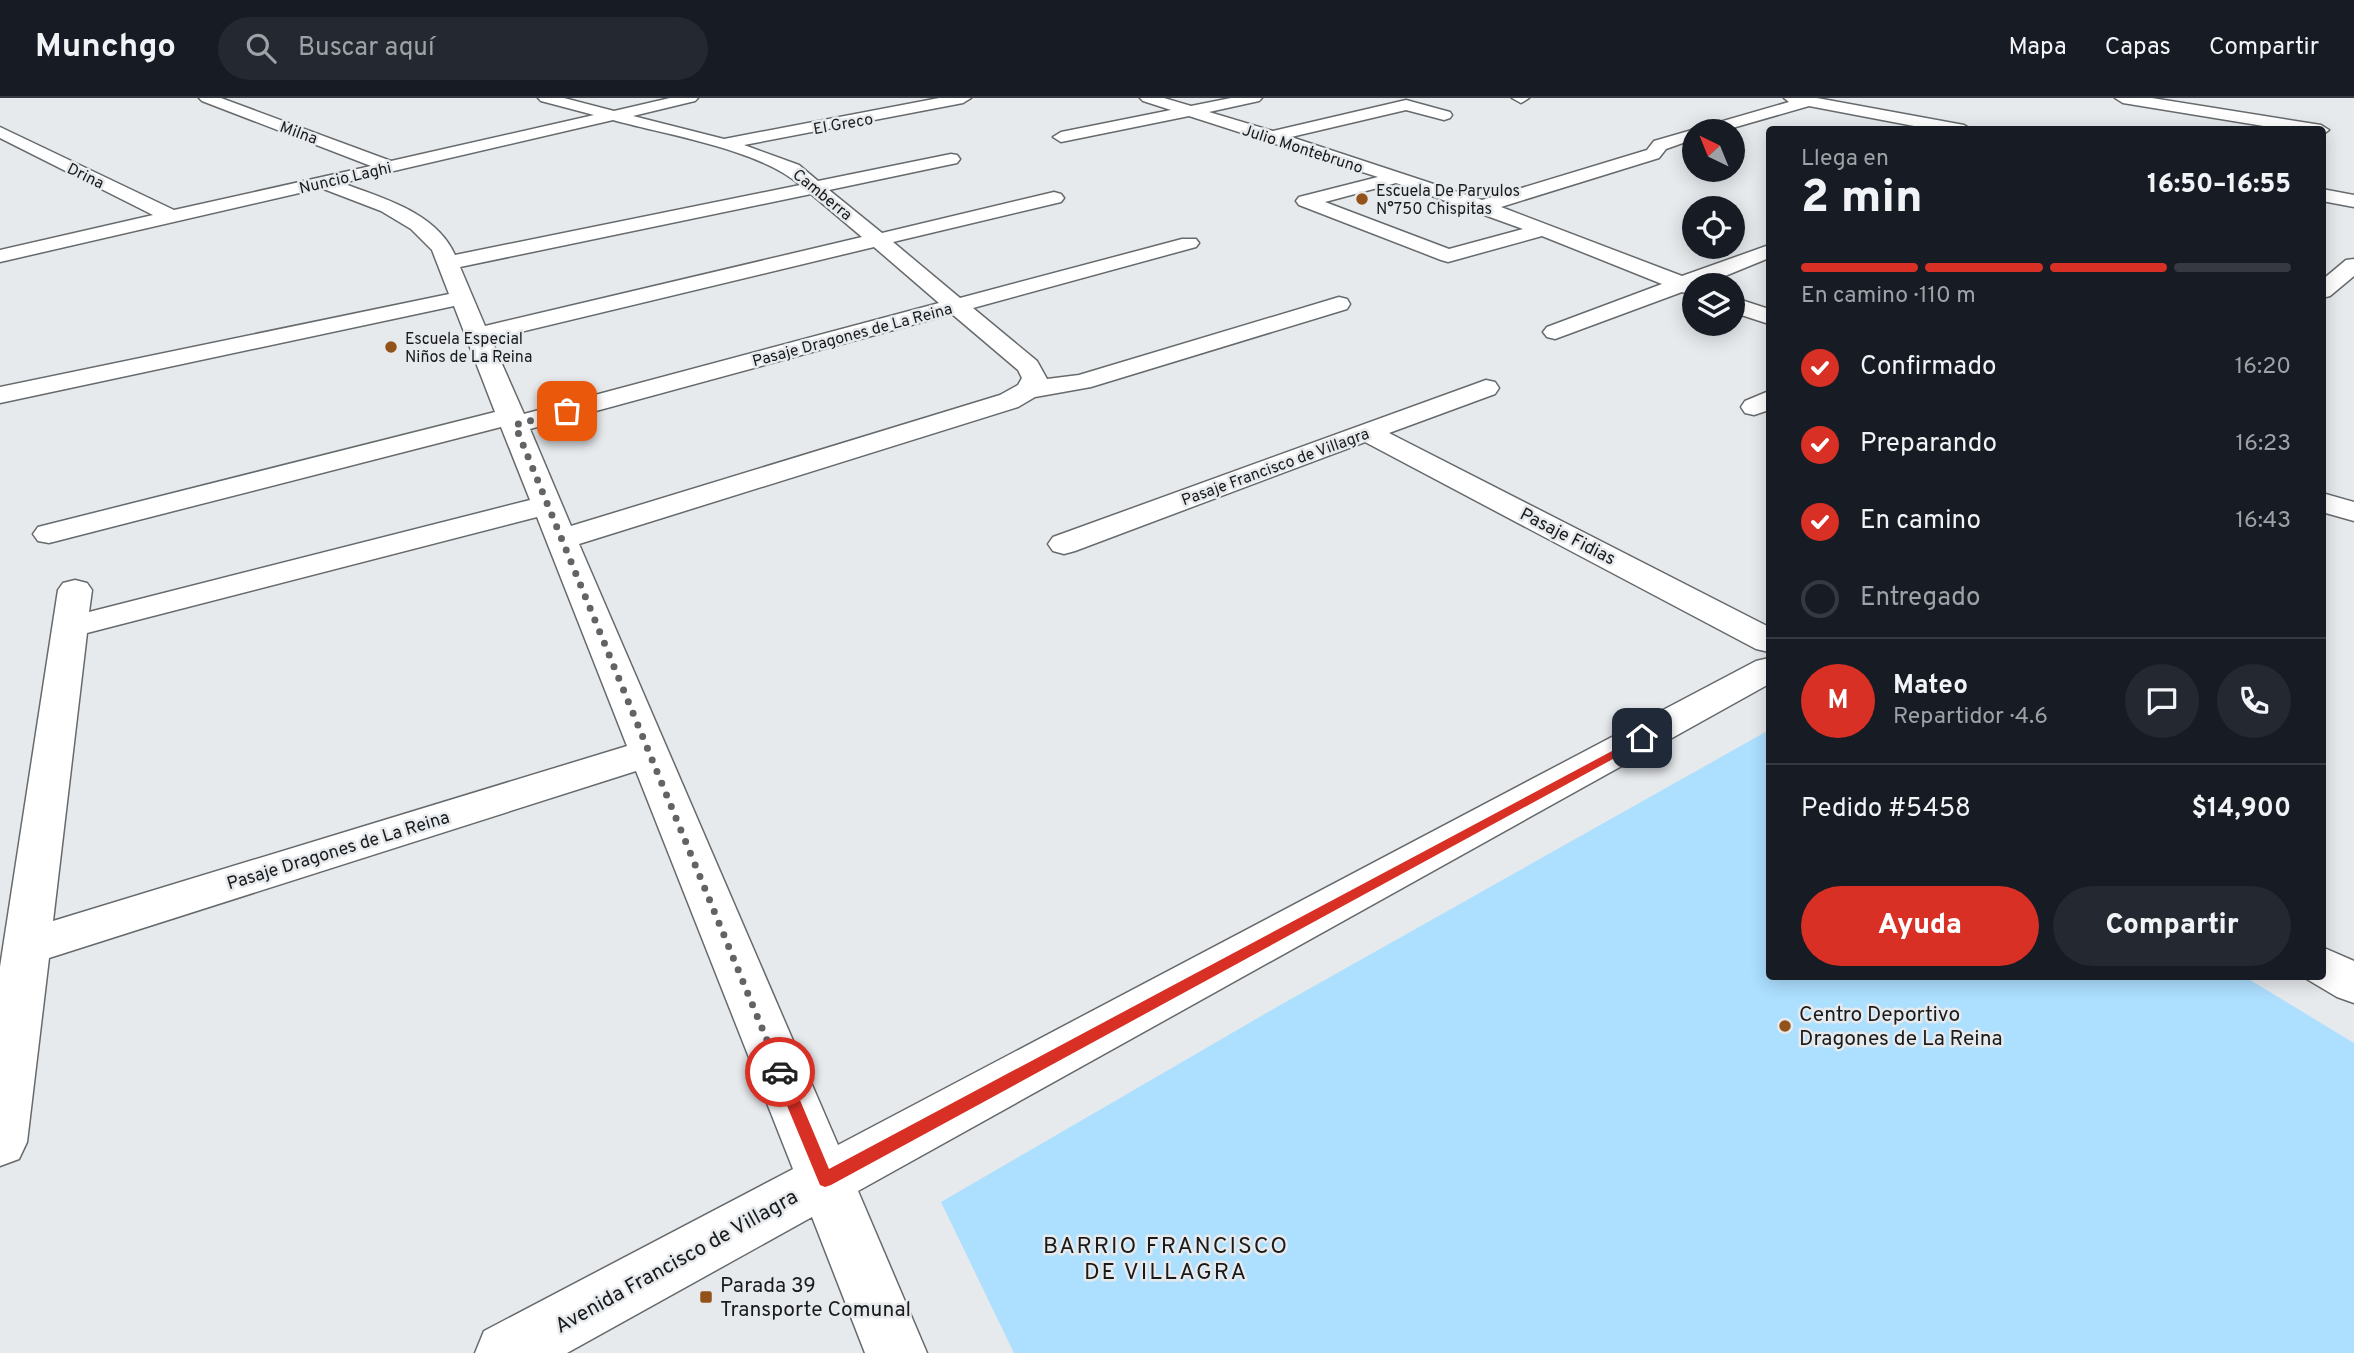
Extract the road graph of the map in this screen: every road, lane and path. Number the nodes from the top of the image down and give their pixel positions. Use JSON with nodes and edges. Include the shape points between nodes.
{"nodes":[{"id":1,"x":207,"y":98,"type":"edge"},
{"id":2,"x":546,"y":98,"type":"edge"},
{"id":3,"x":690,"y":98,"type":"edge"},
{"id":4,"x":963,"y":98,"type":"edge"},
{"id":5,"x":1148,"y":98,"type":"edge"},
{"id":6,"x":1254,"y":98,"type":"edge"},
{"id":7,"x":1792,"y":98,"type":"edge"},
{"id":8,"x":2123,"y":98,"type":"edge"},
{"id":9,"x":1809,"y":101,"type":"junction"},
{"id":10,"x":1190,"y":111,"type":"junction"},
{"id":11,"x":611,"y":116,"type":"junction"},
{"id":12,"x":1444,"y":116,"type":"dead end"},
{"id":13,"x":1745,"y":119,"type":"edge"},
{"id":14,"x":1337,"y":122,"type":"junction"},
{"id":15,"x":1943,"y":126,"type":"edge"},
{"id":16,"x":2300,"y":126,"type":"edge"},
{"id":17,"x":0,"y":132,"type":"edge"},
{"id":18,"x":1376,"y":133,"type":"dead end"},
{"id":19,"x":1060,"y":137,"type":"dead end"},
{"id":20,"x":1270,"y":137,"type":"junction"},
{"id":21,"x":1682,"y":138,"type":"edge"},
{"id":22,"x":723,"y":144,"type":"junction"},
{"id":23,"x":951,"y":159,"type":"dead end"},
{"id":24,"x":390,"y":167,"type":"junction"},
{"id":25,"x":1395,"y":178,"type":"junction"},
{"id":26,"x":323,"y":182,"type":"junction"},
{"id":27,"x":817,"y":187,"type":"junction"},
{"id":28,"x":2326,"y":196,"type":"edge"},
{"id":29,"x":1054,"y":198,"type":"dead end"},
{"id":30,"x":2354,"y":201,"type":"edge"},
{"id":31,"x":1480,"y":207,"type":"junction"},
{"id":32,"x":172,"y":217,"type":"junction"},
{"id":33,"x":1544,"y":229,"type":"junction"},
{"id":34,"x":878,"y":240,"type":"junction"},
{"id":35,"x":1189,"y":243,"type":"dead end"},
{"id":36,"x":1766,"y":252,"type":"edge"},
{"id":37,"x":0,"y":256,"type":"edge"},
{"id":38,"x":2330,"y":261,"type":"dead end"},
{"id":39,"x":448,"y":263,"type":"junction"},
{"id":40,"x":2354,"y":265,"type":"edge"},
{"id":41,"x":1718,"y":273,"type":"edge"},
{"id":42,"x":1682,"y":283,"type":"edge"},
{"id":43,"x":1682,"y":288,"type":"edge"},
{"id":44,"x":2326,"y":288,"type":"edge"},
{"id":45,"x":462,"y":298,"type":"junction"},
{"id":46,"x":1339,"y":304,"type":"dead end"},
{"id":47,"x":956,"y":306,"type":"junction"},
{"id":48,"x":1745,"y":309,"type":"edge"},
{"id":49,"x":1766,"y":316,"type":"edge"},
{"id":50,"x":1555,"y":332,"type":"dead end"},
{"id":51,"x":477,"y":335,"type":"junction"},
{"id":52,"x":1486,"y":388,"type":"dead end"},
{"id":53,"x":1028,"y":390,"type":"junction"},
{"id":54,"x":0,"y":396,"type":"edge"},
{"id":55,"x":513,"y":421,"type":"junction"},
{"id":56,"x":1366,"y":432,"type":"junction"},
{"id":57,"x":2326,"y":503,"type":"edge"},
{"id":58,"x":548,"y":505,"type":"junction"},
{"id":59,"x":2354,"y":512,"type":"edge"},
{"id":60,"x":49,"y":534,"type":"dead end"},
{"id":61,"x":561,"y":539,"type":"junction"},
{"id":62,"x":1064,"y":544,"type":"dead end"},
{"id":63,"x":1766,"y":639,"type":"edge"},
{"id":64,"x":1766,"y":671,"type":"edge"},
{"id":65,"x":649,"y":753,"type":"junction"},
{"id":66,"x":27,"y":947,"type":"junction"},
{"id":67,"x":2326,"y":967,"type":"edge"},
{"id":68,"x":2354,"y":984,"type":"edge"},
{"id":69,"x":0,"y":1142,"type":"edge"},
{"id":70,"x":825,"y":1179,"type":"junction"},
{"id":71,"x":506,"y":1353,"type":"edge"},
{"id":72,"x":896,"y":1353,"type":"edge"}],
"edges":[{"from":1,"to":24,"type":"street","name":"Milna"},
{"from":2,"to":11,"type":"street","name":"Camberra"},
{"from":3,"to":11,"type":"street","name":"Nuncio Laghi"},
{"from":4,"to":22,"type":"street","name":"El Greco"},
{"from":5,"to":10,"type":"street","name":"Julio Montebruno"},
{"from":6,"to":10,"type":"street"},
{"from":7,"to":9,"type":"street"},
{"from":8,"to":16,"type":"street"},
{"from":9,"to":13,"type":"street"},
{"from":9,"to":15,"type":"street"},
{"from":10,"to":19,"type":"street"},
{"from":10,"to":20,"type":"street","name":"Julio Montebruno"},
{"from":11,"to":22,"type":"street","name":"Camberra"},
{"from":11,"to":24,"type":"street","name":"Nuncio Laghi"},
{"from":12,"to":14,"type":"street","via":[[1406,106]]},
{"from":14,"to":18,"type":"street"},
{"from":14,"to":20,"type":"street"},
{"from":17,"to":32,"type":"street","name":"Drina"},
{"from":20,"to":25,"type":"street","name":"Julio Montebruno"},
{"from":21,"to":31,"type":"street","via":[[1660,145],[1653,154]]},
{"from":22,"to":27,"type":"street","name":"Camberra","via":[[781,163]]},
{"from":23,"to":27,"type":"street"},
{"from":24,"to":26,"type":"street","name":"Nuncio Laghi"},
{"from":25,"to":31,"type":"street","name":"Julio Montebruno"},
{"from":25,"to":33,"type":"street","via":[[1306,201],[1448,256]]},
{"from":26,"to":32,"type":"street","name":"Nuncio Laghi"},
{"from":26,"to":39,"type":"street","via":[[412,219],[436,239]]},
{"from":27,"to":34,"type":"street","name":"Camberra"},
{"from":27,"to":39,"type":"street"},
{"from":28,"to":30,"type":"street"},
{"from":29,"to":34,"type":"street"},
{"from":31,"to":33,"type":"street","name":"Julio Montebruno"},
{"from":32,"to":37,"type":"street","name":"Nuncio Laghi"},
{"from":33,"to":42,"type":"street","name":"Julio Montebruno"},
{"from":34,"to":47,"type":"street","name":"Camberra"},
{"from":34,"to":51,"type":"street"},
{"from":35,"to":47,"type":"street","name":"Pasaje Dragones de La Reina"},
{"from":36,"to":41,"type":"street"},
{"from":38,"to":40,"type":"street"},
{"from":39,"to":45,"type":"street"},
{"from":40,"to":44,"type":"street"},
{"from":43,"to":50,"type":"street"},
{"from":45,"to":51,"type":"street"},
{"from":45,"to":54,"type":"street"},
{"from":46,"to":53,"type":"street","via":[[1082,383]]},
{"from":47,"to":53,"type":"street","name":"Camberra","via":[[1033,372],[1035,378]]},
{"from":47,"to":55,"type":"street","name":"Pasaje Dragones de La Reina"},
{"from":48,"to":49,"type":"street"},
{"from":51,"to":55,"type":"street"},
{"from":52,"to":56,"type":"street","name":"Pasaje Francisco de Villagra"},
{"from":53,"to":61,"type":"street","via":[[995,406]]},
{"from":55,"to":58,"type":"street"},
{"from":55,"to":60,"type":"street","name":"Pasaje Dragones de La Reina"},
{"from":56,"to":62,"type":"street","name":"Pasaje Francisco de Villagra"},
{"from":56,"to":63,"type":"street","name":"Pasaje Fidias"},
{"from":57,"to":59,"type":"street"},
{"from":58,"to":61,"type":"street"},
{"from":58,"to":66,"type":"street","via":[[73,609]]},
{"from":61,"to":65,"type":"street"},
{"from":64,"to":70,"type":"street","name":"Avenida Francisco de Villagra"},
{"from":65,"to":66,"type":"street","name":"Pasaje Dragones de La Reina"},
{"from":65,"to":70,"type":"street"},
{"from":66,"to":69,"type":"street"},
{"from":67,"to":68,"type":"street"},
{"from":70,"to":71,"type":"street","name":"Avenida Francisco de Villagra"},
{"from":70,"to":72,"type":"street"}]}
